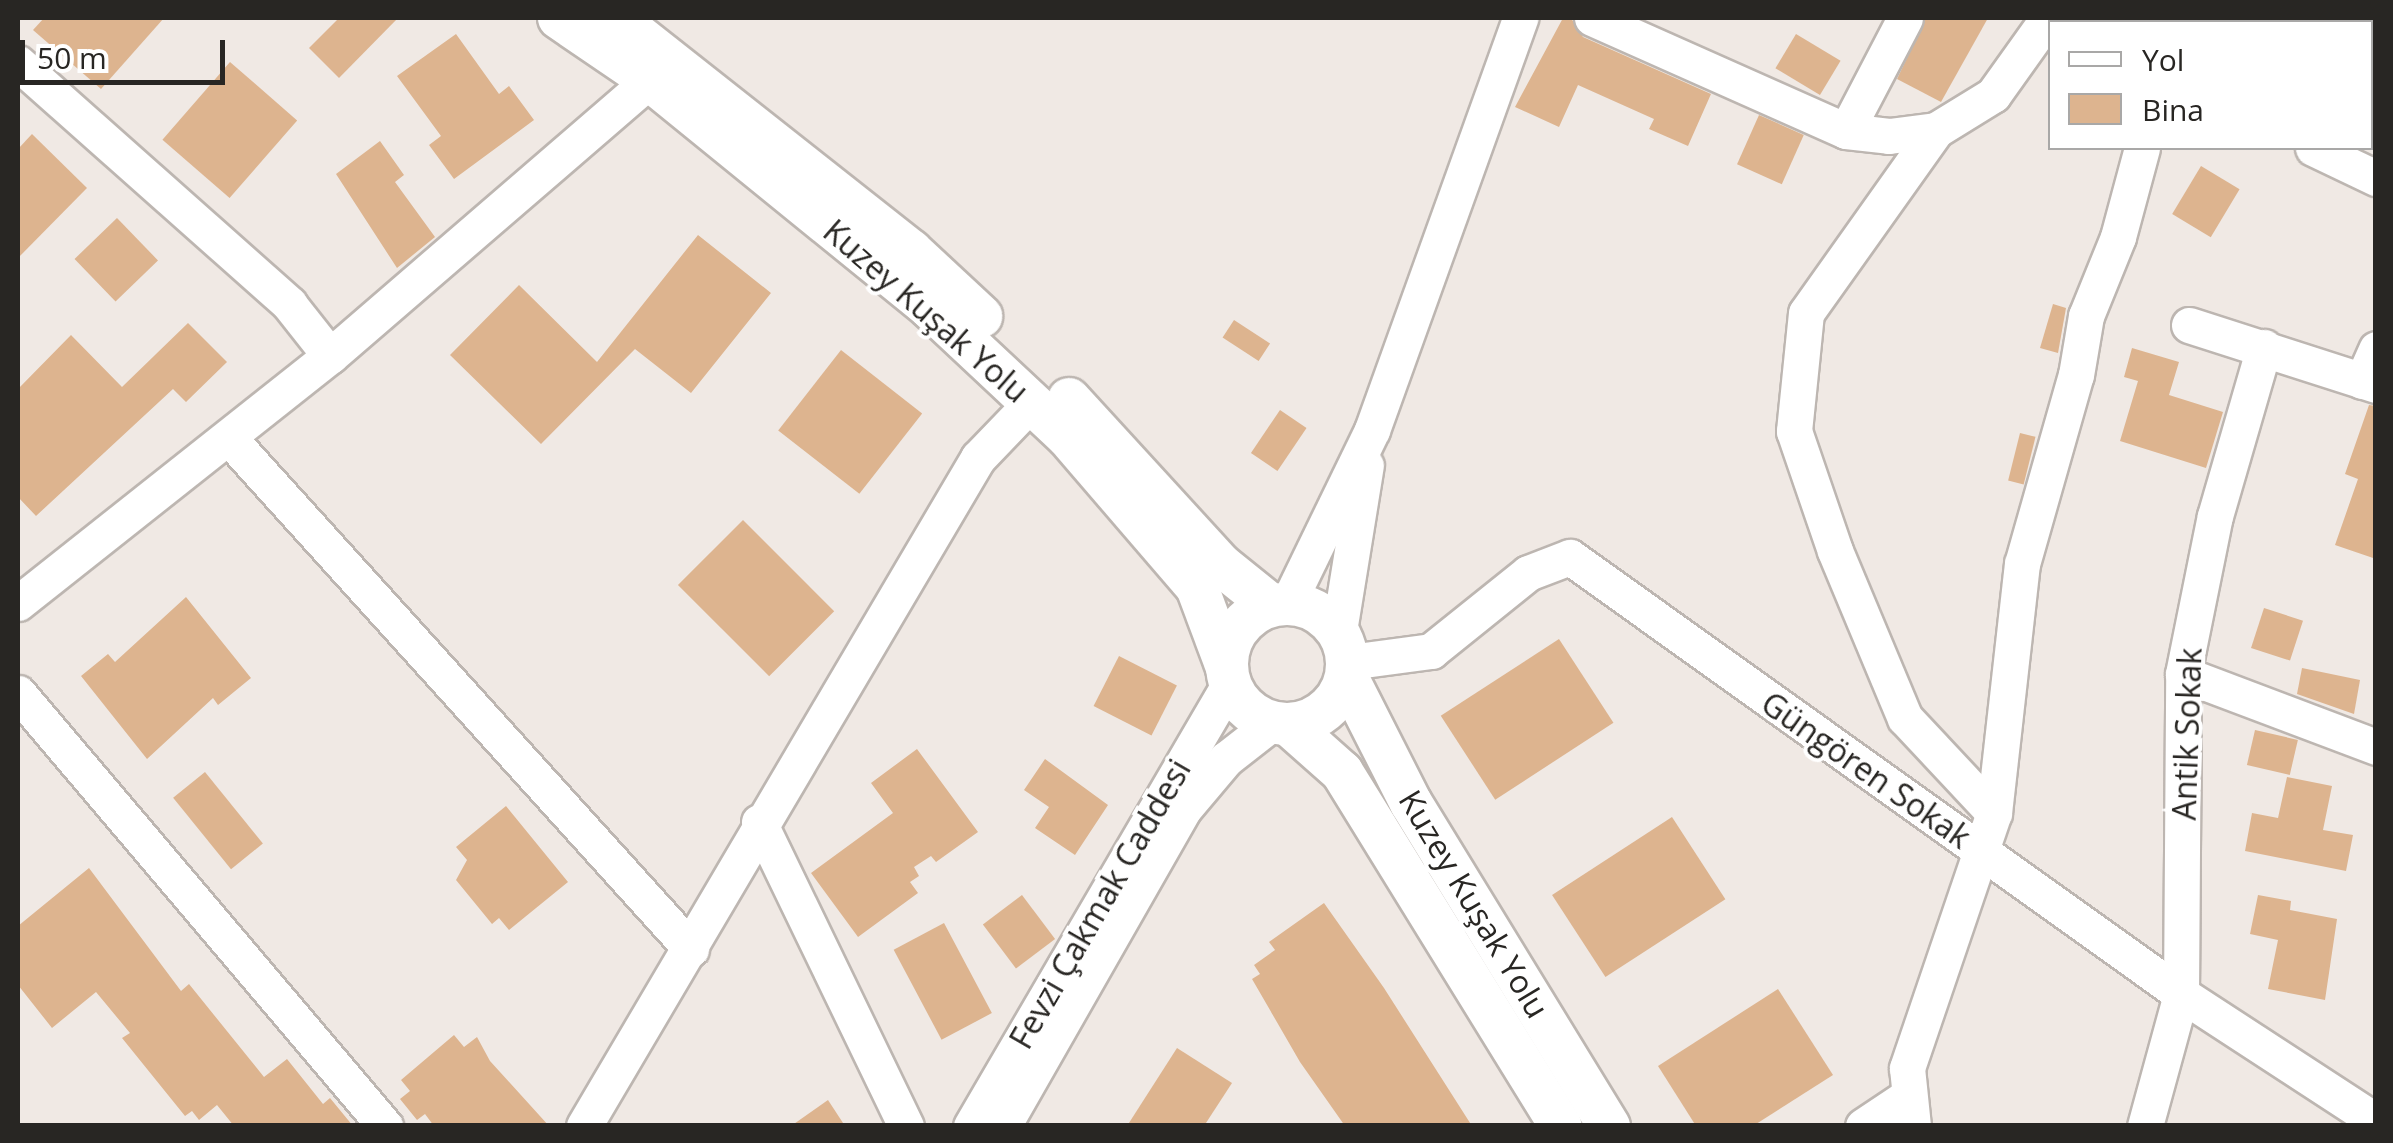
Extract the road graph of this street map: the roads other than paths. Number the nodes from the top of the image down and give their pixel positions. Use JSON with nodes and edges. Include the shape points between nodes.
{"nodes":[{"id":1,"x":559,"y":18,"type":"edge"},
{"id":2,"x":616,"y":18,"type":"edge"},
{"id":3,"x":1520,"y":18,"type":"edge"},
{"id":4,"x":1592,"y":18,"type":"edge"},
{"id":5,"x":1905,"y":18,"type":"edge"},
{"id":6,"x":2048,"y":18,"type":"edge"},
{"id":7,"x":18,"y":63,"type":"edge"},
{"id":8,"x":662,"y":69,"type":"junction"},
{"id":9,"x":1936,"y":130,"type":"junction"},
{"id":10,"x":1846,"y":131,"type":"junction"},
{"id":11,"x":2141,"y":150,"type":"edge"},
{"id":12,"x":2317,"y":150,"type":"edge"},
{"id":13,"x":2376,"y":178,"type":"edge"},
{"id":14,"x":2189,"y":325,"type":"dead end"},
{"id":15,"x":2264,"y":347,"type":"junction"},
{"id":16,"x":330,"y":356,"type":"junction"},
{"id":17,"x":2371,"y":372,"type":"edge"},
{"id":18,"x":1032,"y":403,"type":"junction"},
{"id":19,"x":1372,"y":430,"type":"junction"},
{"id":20,"x":228,"y":438,"type":"junction"},
{"id":21,"x":18,"y":603,"type":"edge"},
{"id":22,"x":1280,"y":604,"type":"junction"},
{"id":23,"x":1345,"y":657,"type":"junction"},
{"id":24,"x":1228,"y":674,"type":"junction"},
{"id":25,"x":2183,"y":674,"type":"junction"},
{"id":26,"x":18,"y":693,"type":"edge"},
{"id":27,"x":1281,"y":724,"type":"junction"},
{"id":28,"x":2376,"y":746,"type":"edge"},
{"id":29,"x":1994,"y":813,"type":"junction"},
{"id":30,"x":759,"y":822,"type":"junction"},
{"id":31,"x":1983,"y":853,"type":"junction"},
{"id":32,"x":692,"y":949,"type":"junction"},
{"id":33,"x":2180,"y":994,"type":"junction"},
{"id":34,"x":1909,"y":1112,"type":"edge"},
{"id":35,"x":2376,"y":1121,"type":"edge"},
{"id":36,"x":381,"y":1124,"type":"edge"},
{"id":37,"x":584,"y":1126,"type":"edge"},
{"id":38,"x":906,"y":1126,"type":"edge"},
{"id":39,"x":971,"y":1126,"type":"edge"},
{"id":40,"x":1003,"y":1126,"type":"edge"},
{"id":41,"x":1561,"y":1126,"type":"edge"},
{"id":42,"x":1609,"y":1126,"type":"edge"},
{"id":43,"x":1863,"y":1126,"type":"edge"},
{"id":44,"x":2145,"y":1126,"type":"edge"}],
"edges":[{"from":1,"to":8,"type":"main road","name":"Kuzey Kuşak Yolu"},
{"from":2,"to":8,"type":"main road","name":"Kuzey Kuşak Yolu"},
{"from":3,"to":19,"type":"street"},
{"from":4,"to":10,"type":"street"},
{"from":5,"to":10,"type":"street"},
{"from":6,"to":9,"type":"street","via":[[1994,95]]},
{"from":7,"to":16,"type":"street","via":[[289,304]]},
{"from":8,"to":16,"type":"street"},
{"from":8,"to":18,"type":"main road","name":"Kuzey Kuşak Yolu"},
{"from":8,"to":22,"type":"main road","name":"Kuzey Kuşak Yolu","via":[[911,251],[1086,416],[1221,564]]},
{"from":9,"to":10,"type":"street","via":[[1889,136]]},
{"from":9,"to":29,"type":"street","via":[[1806,313],[1794,431],[1834,551],[1905,718]]},
{"from":11,"to":29,"type":"street","via":[[2118,237],[2086,316],[2076,375],[2022,564]]},
{"from":12,"to":13,"type":"street"},
{"from":14,"to":15,"type":"street"},
{"from":15,"to":17,"type":"street"},
{"from":15,"to":25,"type":"street","name":"Antik Sokak","via":[[2215,516]]},
{"from":16,"to":20,"type":"street"},
{"from":18,"to":24,"type":"main road","name":"Kuzey Kuşak Yolu","via":[[1197,586]]},
{"from":18,"to":30,"type":"street","via":[[978,458]]},
{"from":19,"to":22,"type":"street"},
{"from":19,"to":23,"type":"street"},
{"from":20,"to":21,"type":"street"},
{"from":20,"to":32,"type":"street"},
{"from":22,"to":23,"type":"main road","via":[[1318,610]]},
{"from":22,"to":24,"type":"main road","via":[[1239,627]]},
{"from":23,"to":27,"type":"main road","via":[[1336,701],[1316,718]]},
{"from":23,"to":31,"type":"street","name":"Güngören Sokak","via":[[1431,651],[1528,573],[1570,557]]},
{"from":23,"to":42,"type":"main road","name":"Kuzey Kuşak Yolu","via":[[1411,803]]},
{"from":24,"to":27,"type":"main road","via":[[1239,701]]},
{"from":24,"to":39,"type":"street","name":"Fevzi Çakmak Caddesi"},
{"from":25,"to":28,"type":"street"},
{"from":25,"to":33,"type":"street","name":"Antik Sokak"},
{"from":26,"to":36,"type":"street"},
{"from":27,"to":40,"type":"street","via":[[1226,759],[1183,810]]},
{"from":27,"to":41,"type":"main road","name":"Kuzey Kuşak Yolu","via":[[1342,772]]},
{"from":29,"to":31,"type":"street"},
{"from":30,"to":32,"type":"street"},
{"from":30,"to":38,"type":"street"},
{"from":31,"to":33,"type":"street","name":"Güngören Sokak"},
{"from":31,"to":34,"type":"street","via":[[1907,1068]]},
{"from":32,"to":37,"type":"street"},
{"from":33,"to":35,"type":"street","name":"Güngören Sokak"},
{"from":33,"to":44,"type":"street","name":"Antik Sokak"},
{"from":34,"to":43,"type":"street"}]}
